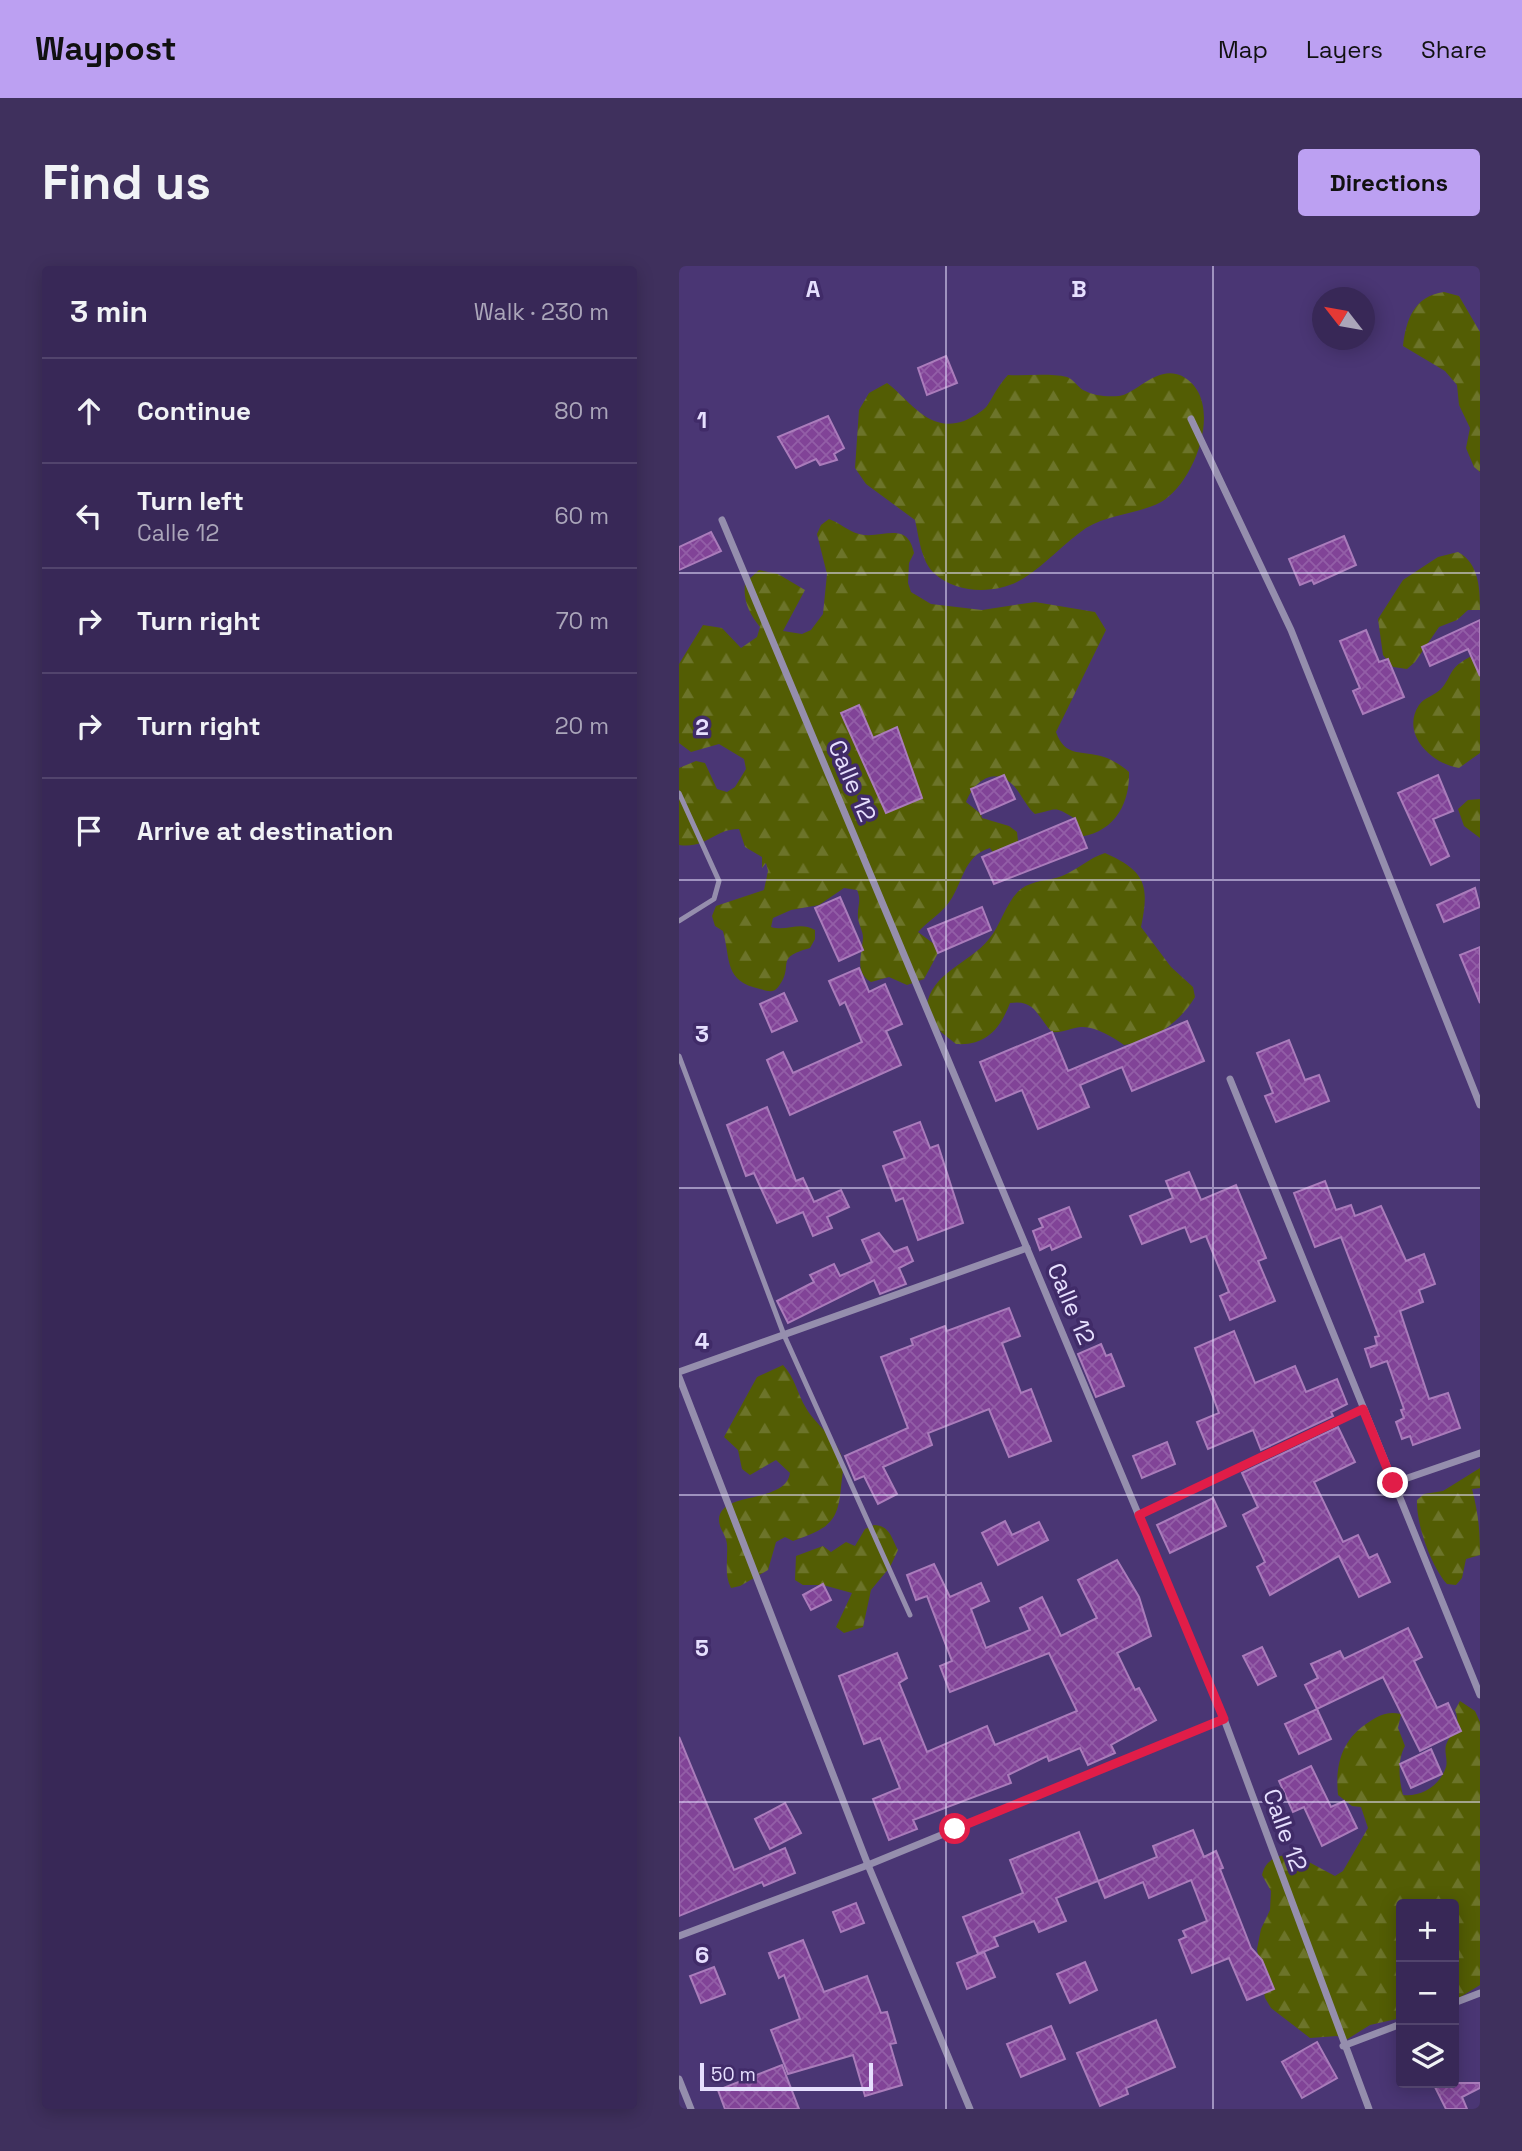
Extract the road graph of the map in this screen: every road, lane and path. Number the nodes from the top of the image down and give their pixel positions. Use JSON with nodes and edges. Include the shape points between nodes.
{"nodes":[{"id":1,"x":1191,"y":419,"type":"dead end"},
{"id":2,"x":722,"y":520,"type":"dead end"},
{"id":3,"x":679,"y":793,"type":"edge"},
{"id":4,"x":679,"y":921,"type":"edge"},
{"id":5,"x":679,"y":1056,"type":"edge"},
{"id":6,"x":1230,"y":1079,"type":"dead end"},
{"id":7,"x":1480,"y":1105,"type":"edge"},
{"id":8,"x":1027,"y":1248,"type":"junction"},
{"id":9,"x":784,"y":1335,"type":"junction"},
{"id":10,"x":679,"y":1374,"type":"edge"},
{"id":11,"x":1363,"y":1409,"type":"junction"},
{"id":12,"x":1480,"y":1453,"type":"edge"},
{"id":13,"x":1393,"y":1483,"type":"junction"},
{"id":14,"x":1139,"y":1515,"type":"junction"},
{"id":15,"x":910,"y":1615,"type":"dead end"},
{"id":16,"x":1480,"y":1695,"type":"edge"},
{"id":17,"x":1224,"y":1719,"type":"junction"},
{"id":18,"x":868,"y":1865,"type":"junction"},
{"id":19,"x":679,"y":1936,"type":"edge"},
{"id":20,"x":1480,"y":1993,"type":"edge"},
{"id":21,"x":1459,"y":2001,"type":"edge"},
{"id":22,"x":1398,"y":2025,"type":"edge"},
{"id":23,"x":1343,"y":2046,"type":"junction"},
{"id":24,"x":679,"y":2078,"type":"edge"},
{"id":25,"x":691,"y":2109,"type":"edge"},
{"id":26,"x":970,"y":2109,"type":"edge"},
{"id":27,"x":1369,"y":2109,"type":"edge"}],
"edges":[{"from":1,"to":7,"type":"street","via":[[1291,630]]},
{"from":2,"to":8,"type":"street","name":"Calle 12"},
{"from":3,"to":4,"type":"lane","via":[[719,881],[714,899]]},
{"from":5,"to":9,"type":"lane"},
{"from":6,"to":11,"type":"street"},
{"from":8,"to":9,"type":"street"},
{"from":8,"to":14,"type":"street","name":"Calle 12"},
{"from":9,"to":10,"type":"street"},
{"from":9,"to":15,"type":"lane"},
{"from":10,"to":18,"type":"street"},
{"from":11,"to":13,"type":"street"},
{"from":11,"to":14,"type":"street"},
{"from":12,"to":13,"type":"street"},
{"from":13,"to":16,"type":"street"},
{"from":14,"to":17,"type":"street","name":"Calle 12"},
{"from":17,"to":18,"type":"street"},
{"from":17,"to":23,"type":"street","name":"Calle 12"},
{"from":18,"to":19,"type":"street"},
{"from":18,"to":26,"type":"street"},
{"from":20,"to":21,"type":"street"},
{"from":22,"to":23,"type":"street"},
{"from":23,"to":27,"type":"street","name":"Calle 12"},
{"from":24,"to":25,"type":"street"}]}
